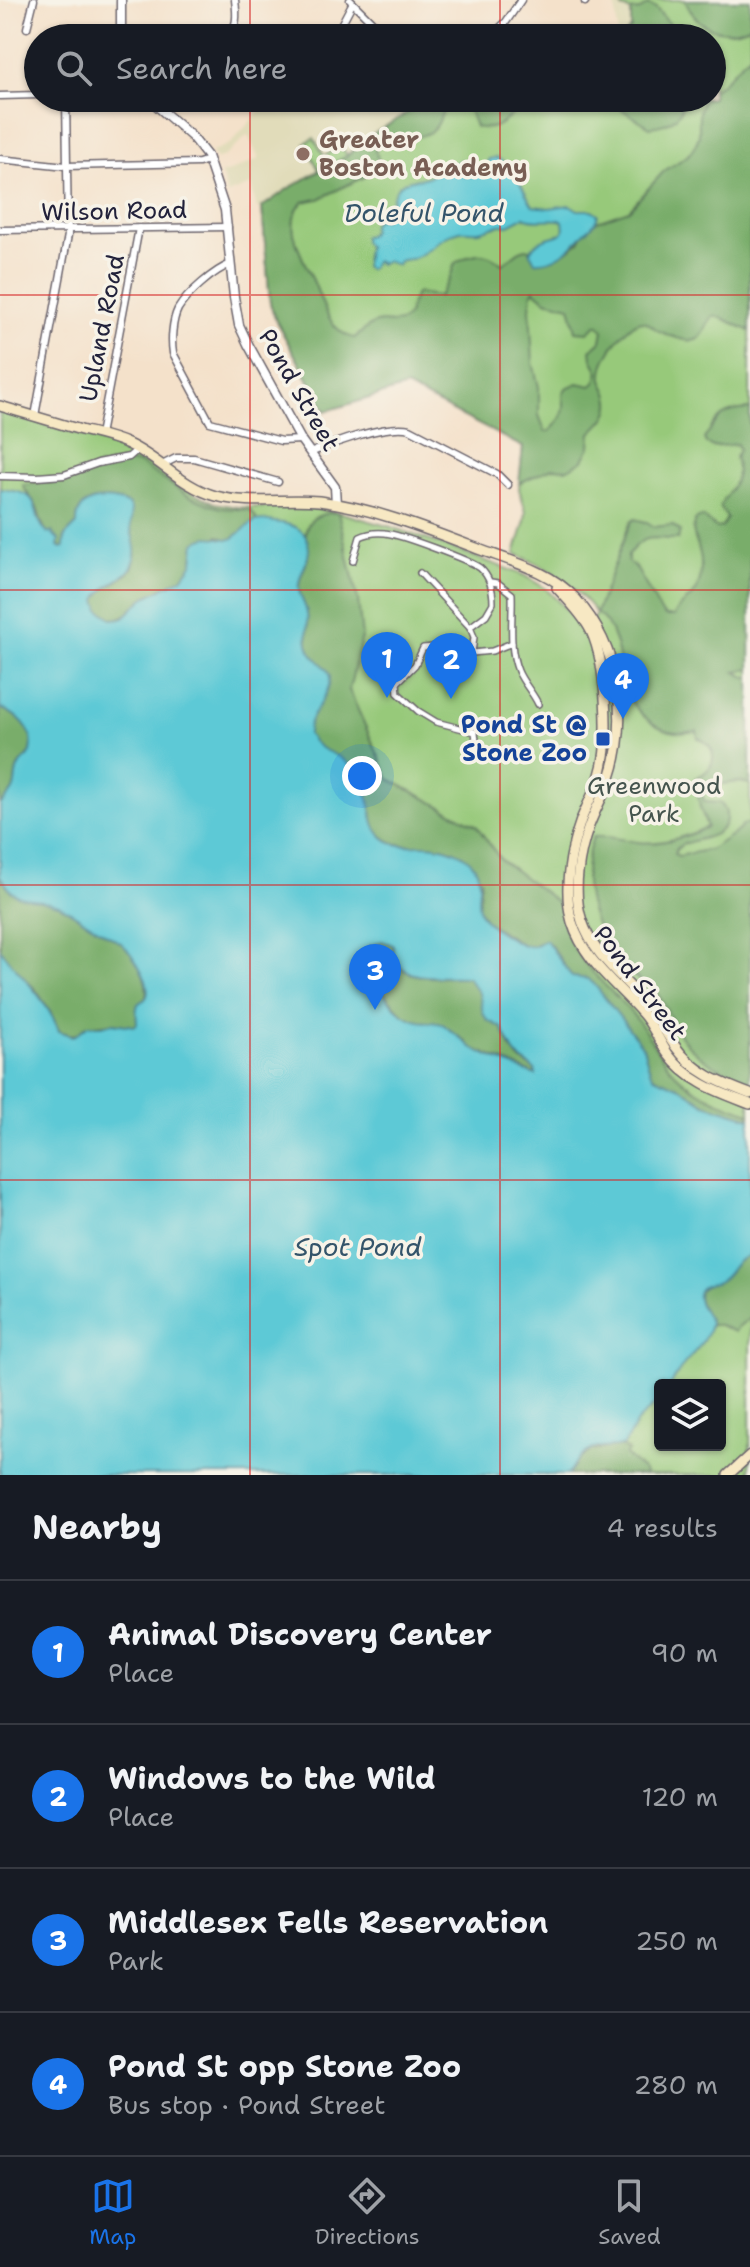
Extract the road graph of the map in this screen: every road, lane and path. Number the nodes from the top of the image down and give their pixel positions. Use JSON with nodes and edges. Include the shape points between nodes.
{"nodes":[{"id":1,"x":34,"y":0,"type":"edge"},
{"id":2,"x":121,"y":0,"type":"edge"},
{"id":3,"x":235,"y":0,"type":"edge"},
{"id":4,"x":521,"y":0,"type":"edge"},
{"id":5,"x":351,"y":2,"type":"edge"},
{"id":6,"x":28,"y":24,"type":"edge"},
{"id":7,"x":121,"y":24,"type":"edge"},
{"id":8,"x":235,"y":24,"type":"edge"},
{"id":9,"x":341,"y":24,"type":"edge"},
{"id":10,"x":375,"y":24,"type":"edge"},
{"id":11,"x":503,"y":24,"type":"edge"},
{"id":12,"x":24,"y":95,"type":"edge"},
{"id":13,"x":0,"y":96,"type":"edge"},
{"id":14,"x":66,"y":112,"type":"edge"},
{"id":15,"x":163,"y":112,"type":"edge"},
{"id":16,"x":0,"y":159,"type":"edge"},
{"id":17,"x":208,"y":160,"type":"junction"},
{"id":18,"x":67,"y":166,"type":"junction"},
{"id":19,"x":228,"y":227,"type":"junction"},
{"id":20,"x":139,"y":228,"type":"junction"},
{"id":21,"x":68,"y":229,"type":"junction"},
{"id":22,"x":0,"y":230,"type":"edge"},
{"id":23,"x":231,"y":264,"type":"junction"},
{"id":24,"x":0,"y":406,"type":"edge"},
{"id":25,"x":35,"y":416,"type":"junction"},
{"id":26,"x":100,"y":435,"type":"junction"},
{"id":27,"x":301,"y":440,"type":"junction"},
{"id":28,"x":138,"y":449,"type":"junction"},
{"id":29,"x":310,"y":453,"type":"junction"},
{"id":30,"x":162,"y":465,"type":"junction"},
{"id":31,"x":0,"y":476,"type":"edge"},
{"id":32,"x":278,"y":482,"type":"dead end"},
{"id":33,"x":508,"y":485,"type":"dead end"},
{"id":34,"x":336,"y":504,"type":"junction"},
{"id":35,"x":353,"y":561,"type":"dead end"},
{"id":36,"x":420,"y":573,"type":"dead end"},
{"id":37,"x":546,"y":578,"type":"junction"},
{"id":38,"x":490,"y":581,"type":"junction"},
{"id":39,"x":470,"y":627,"type":"junction"},
{"id":40,"x":512,"y":643,"type":"junction"},
{"id":41,"x":472,"y":653,"type":"junction"},
{"id":42,"x":538,"y":704,"type":"dead end"},
{"id":43,"x":477,"y":748,"type":"dead end"},
{"id":44,"x":750,"y":1094,"type":"edge"},
{"id":45,"x":750,"y":1104,"type":"edge"},
{"id":46,"x":750,"y":1455,"type":"edge"},
{"id":47,"x":728,"y":1475,"type":"edge"}],
"edges":[{"from":1,"to":6,"type":"street"},
{"from":2,"to":7,"type":"street"},
{"from":3,"to":8,"type":"street"},
{"from":4,"to":11,"type":"street"},
{"from":5,"to":9,"type":"street"},
{"from":5,"to":10,"type":"street"},
{"from":12,"to":13,"type":"street"},
{"from":14,"to":18,"type":"street"},
{"from":15,"to":17,"type":"street","name":"Pond Street"},
{"from":16,"to":18,"type":"street"},
{"from":17,"to":18,"type":"street"},
{"from":17,"to":19,"type":"street","name":"Pond Street"},
{"from":18,"to":21,"type":"street"},
{"from":19,"to":20,"type":"street","name":"Wilson Road"},
{"from":19,"to":23,"type":"street","name":"Pond Street"},
{"from":20,"to":21,"type":"street","name":"Wilson Road"},
{"from":20,"to":26,"type":"street","name":"Upland Road"},
{"from":21,"to":22,"type":"street","name":"Wilson Road"},
{"from":21,"to":25,"type":"street"},
{"from":23,"to":27,"type":"street","name":"Pond Street","via":[[242,333]]},
{"from":23,"to":27,"type":"street","via":[[212,273],[179,308],[173,353],[210,422],[281,441]]},
{"from":24,"to":25,"type":"main road"},
{"from":25,"to":26,"type":"main road"},
{"from":26,"to":28,"type":"main road"},
{"from":27,"to":29,"type":"street","name":"Pond Street"},
{"from":28,"to":30,"type":"main road"},
{"from":28,"to":31,"type":"street","via":[[129,457],[64,475]]},
{"from":29,"to":33,"type":"street","via":[[403,427],[497,474]]},
{"from":29,"to":34,"type":"street","name":"Pond Street","via":[[334,485]]},
{"from":30,"to":32,"type":"street","via":[[190,457]]},
{"from":30,"to":34,"type":"main road","via":[[220,497]]},
{"from":34,"to":37,"type":"main road","name":"Pond Street","via":[[424,529]]},
{"from":35,"to":38,"type":"street","via":[[362,536],[391,534],[474,564]]},
{"from":36,"to":39,"type":"street"},
{"from":37,"to":44,"type":"main road","name":"Pond Street","via":[[569,592],[600,632],[619,701],[616,757],[581,857],[578,896],[583,923],[602,957],[652,1010],[685,1059]]},
{"from":37,"to":45,"type":"main road","name":"Pond Street","via":[[593,636],[607,724],[601,772],[571,860],[569,899],[576,931],[592,959],[646,1018],[682,1069]]},
{"from":38,"to":39,"type":"street","via":[[492,608]]},
{"from":38,"to":40,"type":"street","via":[[512,594]]},
{"from":39,"to":41,"type":"street"},
{"from":40,"to":41,"type":"street"},
{"from":40,"to":42,"type":"street","via":[[518,673]]},
{"from":41,"to":43,"type":"street","via":[[423,648],[397,683],[398,693],[426,716],[475,732]]},
{"from":46,"to":47,"type":"main road"}]}
